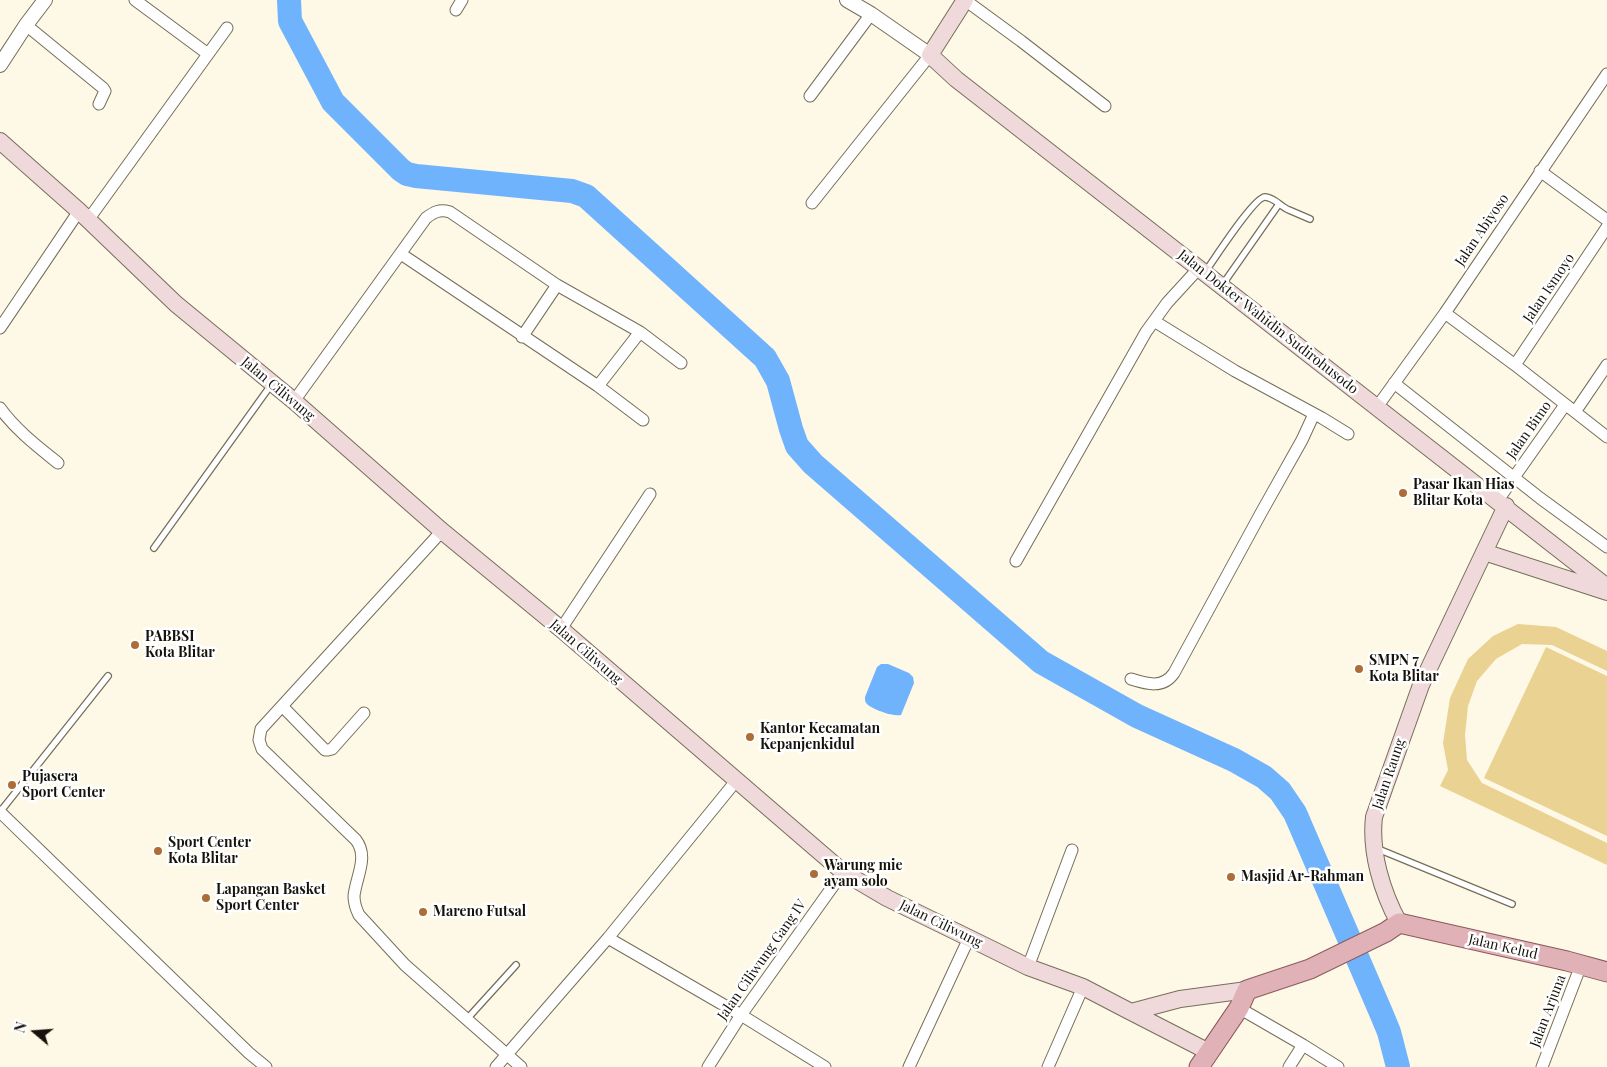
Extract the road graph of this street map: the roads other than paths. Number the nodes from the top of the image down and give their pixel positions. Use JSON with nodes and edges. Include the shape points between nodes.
{"nodes":[{"id":1,"x":45,"y":0,"type":"edge"},
{"id":2,"x":135,"y":0,"type":"edge"},
{"id":3,"x":847,"y":0,"type":"edge"},
{"id":4,"x":965,"y":0,"type":"edge"},
{"id":5,"x":872,"y":14,"type":"junction"},
{"id":6,"x":26,"y":25,"type":"junction"},
{"id":7,"x":227,"y":28,"type":"dead end"},
{"id":8,"x":208,"y":54,"type":"junction"},
{"id":9,"x":930,"y":55,"type":"junction"},
{"id":10,"x":0,"y":65,"type":"edge"},
{"id":11,"x":1607,"y":74,"type":"edge"},
{"id":12,"x":810,"y":96,"type":"dead end"},
{"id":13,"x":99,"y":104,"type":"dead end"},
{"id":14,"x":1105,"y":106,"type":"dead end"},
{"id":15,"x":0,"y":141,"type":"edge"},
{"id":16,"x":1540,"y":171,"type":"junction"},
{"id":17,"x":812,"y":203,"type":"dead end"},
{"id":18,"x":1279,"y":204,"type":"junction"},
{"id":19,"x":84,"y":216,"type":"junction"},
{"id":20,"x":1310,"y":219,"type":"dead end"},
{"id":21,"x":1607,"y":220,"type":"edge"},
{"id":22,"x":1607,"y":228,"type":"edge"},
{"id":23,"x":401,"y":254,"type":"junction"},
{"id":24,"x":1202,"y":270,"type":"junction"},
{"id":25,"x":557,"y":285,"type":"junction"},
{"id":26,"x":1222,"y":286,"type":"junction"},
{"id":27,"x":1445,"y":313,"type":"junction"},
{"id":28,"x":1154,"y":321,"type":"junction"},
{"id":29,"x":0,"y":328,"type":"edge"},
{"id":30,"x":640,"y":332,"type":"junction"},
{"id":31,"x":522,"y":337,"type":"junction"},
{"id":32,"x":681,"y":363,"type":"dead end"},
{"id":33,"x":1515,"y":365,"type":"junction"},
{"id":34,"x":1607,"y":365,"type":"edge"},
{"id":35,"x":272,"y":383,"type":"junction"},
{"id":36,"x":1394,"y":383,"type":"junction"},
{"id":37,"x":598,"y":386,"type":"junction"},
{"id":38,"x":294,"y":401,"type":"junction"},
{"id":39,"x":1379,"y":404,"type":"junction"},
{"id":40,"x":1565,"y":405,"type":"junction"},
{"id":41,"x":0,"y":408,"type":"edge"},
{"id":42,"x":1575,"y":412,"type":"junction"},
{"id":43,"x":1314,"y":414,"type":"junction"},
{"id":44,"x":643,"y":420,"type":"dead end"},
{"id":45,"x":1348,"y":434,"type":"dead end"},
{"id":46,"x":1607,"y":438,"type":"edge"},
{"id":47,"x":58,"y":463,"type":"dead end"},
{"id":48,"x":1514,"y":478,"type":"junction"},
{"id":49,"x":650,"y":494,"type":"dead end"},
{"id":50,"x":1501,"y":501,"type":"junction"},
{"id":51,"x":442,"y":531,"type":"junction"},
{"id":52,"x":1607,"y":547,"type":"edge"},
{"id":53,"x":154,"y":548,"type":"dead end"},
{"id":54,"x":1484,"y":552,"type":"junction"},
{"id":55,"x":1016,"y":561,"type":"dead end"},
{"id":56,"x":1607,"y":587,"type":"edge"},
{"id":57,"x":1607,"y":592,"type":"edge"},
{"id":58,"x":560,"y":630,"type":"junction"},
{"id":59,"x":108,"y":676,"type":"dead end"},
{"id":60,"x":1131,"y":679,"type":"dead end"},
{"id":61,"x":282,"y":706,"type":"junction"},
{"id":62,"x":364,"y":713,"type":"dead end"},
{"id":63,"x":736,"y":782,"type":"junction"},
{"id":64,"x":0,"y":812,"type":"edge"},
{"id":65,"x":1376,"y":849,"type":"junction"},
{"id":66,"x":1072,"y":850,"type":"dead end"},
{"id":67,"x":843,"y":872,"type":"junction"},
{"id":68,"x":1512,"y":904,"type":"dead end"},
{"id":69,"x":1392,"y":927,"type":"junction"},
{"id":70,"x":608,"y":938,"type":"junction"},
{"id":71,"x":969,"y":938,"type":"junction"},
{"id":72,"x":516,"y":965,"type":"dead end"},
{"id":73,"x":1581,"y":965,"type":"junction"},
{"id":74,"x":1028,"y":967,"type":"junction"},
{"id":75,"x":1607,"y":972,"type":"edge"},
{"id":76,"x":1083,"y":987,"type":"junction"},
{"id":77,"x":1247,"y":990,"type":"junction"},
{"id":78,"x":1239,"y":1008,"type":"junction"},
{"id":79,"x":1131,"y":1012,"type":"junction"},
{"id":80,"x":741,"y":1015,"type":"junction"},
{"id":81,"x":467,"y":1019,"type":"junction"},
{"id":82,"x":1303,"y":1044,"type":"junction"},
{"id":83,"x":507,"y":1055,"type":"junction"},
{"id":84,"x":1203,"y":1063,"type":"edge"},
{"id":85,"x":266,"y":1067,"type":"edge"},
{"id":86,"x":496,"y":1067,"type":"edge"},
{"id":87,"x":522,"y":1067,"type":"edge"},
{"id":88,"x":708,"y":1067,"type":"edge"},
{"id":89,"x":825,"y":1067,"type":"edge"},
{"id":90,"x":909,"y":1067,"type":"edge"},
{"id":91,"x":1048,"y":1067,"type":"edge"},
{"id":92,"x":1289,"y":1067,"type":"edge"},
{"id":93,"x":1338,"y":1067,"type":"edge"},
{"id":94,"x":1542,"y":1067,"type":"edge"}],
"edges":[{"from":1,"to":6,"type":"street"},
{"from":2,"to":8,"type":"street"},
{"from":3,"to":5,"type":"street"},
{"from":4,"to":9,"type":"main road"},
{"from":4,"to":14,"type":"street"},
{"from":5,"to":9,"type":"street"},
{"from":5,"to":12,"type":"street"},
{"from":6,"to":10,"type":"street"},
{"from":6,"to":13,"type":"street","via":[[103,88],[104,97]]},
{"from":7,"to":8,"type":"street"},
{"from":8,"to":19,"type":"street"},
{"from":9,"to":17,"type":"street"},
{"from":9,"to":24,"type":"main road","name":"Jalan Dokter Wahidin Sudirohusodo","via":[[956,79]]},
{"from":11,"to":16,"type":"street","name":"Jalan Abiyoso"},
{"from":15,"to":19,"type":"main road","name":"Jalan Ciliwung"},
{"from":16,"to":21,"type":"street"},
{"from":16,"to":27,"type":"street","name":"Jalan Abiyoso"},
{"from":18,"to":20,"type":"lane"},
{"from":18,"to":24,"type":"lane","via":[[1267,197],[1258,200]]},
{"from":18,"to":26,"type":"lane"},
{"from":19,"to":29,"type":"street"},
{"from":19,"to":35,"type":"main road","name":"Jalan Ciliwung","via":[[176,304]]},
{"from":22,"to":33,"type":"street","name":"Jalan Ismoyo"},
{"from":23,"to":25,"type":"street","via":[[426,218],[442,210],[450,212]]},
{"from":23,"to":31,"type":"street"},
{"from":23,"to":38,"type":"street"},
{"from":24,"to":26,"type":"main road","name":"Jalan Dokter Wahidin Sudirohusodo"},
{"from":24,"to":28,"type":"street","via":[[1167,303]]},
{"from":25,"to":30,"type":"street"},
{"from":25,"to":31,"type":"street"},
{"from":26,"to":39,"type":"main road","name":"Jalan Dokter Wahidin Sudirohusodo"},
{"from":27,"to":33,"type":"street"},
{"from":27,"to":36,"type":"street","name":"Jalan Abiyoso"},
{"from":28,"to":43,"type":"street","via":[[1235,371]]},
{"from":28,"to":55,"type":"street"},
{"from":30,"to":32,"type":"street"},
{"from":30,"to":37,"type":"street"},
{"from":31,"to":37,"type":"street"},
{"from":33,"to":40,"type":"street"},
{"from":34,"to":42,"type":"street","name":"Jalan Bimo"},
{"from":35,"to":38,"type":"main road","name":"Jalan Ciliwung"},
{"from":35,"to":53,"type":"lane"},
{"from":36,"to":39,"type":"street","name":"Jalan Abiyoso"},
{"from":36,"to":48,"type":"street"},
{"from":37,"to":44,"type":"street"},
{"from":38,"to":51,"type":"main road","name":"Jalan Ciliwung"},
{"from":39,"to":50,"type":"main road","name":"Jalan Dokter Wahidin Sudirohusodo"},
{"from":40,"to":42,"type":"street"},
{"from":40,"to":48,"type":"street","name":"Jalan Bimo"},
{"from":41,"to":47,"type":"street","via":[[11,422]]},
{"from":42,"to":46,"type":"street"},
{"from":43,"to":45,"type":"street"},
{"from":43,"to":60,"type":"street","via":[[1170,680],[1156,685]]},
{"from":48,"to":50,"type":"street","name":"Jalan Bimo"},
{"from":48,"to":52,"type":"street"},
{"from":49,"to":58,"type":"street"},
{"from":50,"to":54,"type":"main road","name":"Jalan Raung"},
{"from":50,"to":56,"type":"main road","name":"Jalan Dokter Wahidin Sudirohusodo"},
{"from":51,"to":58,"type":"main road","name":"Jalan Ciliwung"},
{"from":51,"to":61,"type":"street"},
{"from":54,"to":57,"type":"main road"},
{"from":54,"to":65,"type":"main road","name":"Jalan Raung","via":[[1421,685],[1388,773],[1374,817]]},
{"from":58,"to":63,"type":"main road","name":"Jalan Ciliwung"},
{"from":59,"to":64,"type":"lane"},
{"from":61,"to":62,"type":"street","via":[[325,750],[332,749]]},
{"from":61,"to":81,"type":"street","via":[[259,733],[262,749],[362,847],[354,897],[359,915],[405,965]]},
{"from":63,"to":67,"type":"main road","name":"Jalan Ciliwung"},
{"from":63,"to":70,"type":"street"},
{"from":64,"to":85,"type":"street"},
{"from":65,"to":68,"type":"lane"},
{"from":65,"to":69,"type":"main road","name":"Jalan Raung"},
{"from":66,"to":74,"type":"street"},
{"from":67,"to":71,"type":"main road","name":"Jalan Ciliwung","via":[[887,898]]},
{"from":67,"to":80,"type":"street","name":"Jalan Ciliwung Gang IV"},
{"from":69,"to":73,"type":"main road","name":"Jalan Kelud"},
{"from":69,"to":77,"type":"main road","via":[[1310,969]]},
{"from":70,"to":80,"type":"street"},
{"from":70,"to":83,"type":"street"},
{"from":71,"to":74,"type":"main road","name":"Jalan Ciliwung"},
{"from":71,"to":90,"type":"street"},
{"from":72,"to":81,"type":"lane"},
{"from":73,"to":75,"type":"main road","name":"Jalan Kelud"},
{"from":73,"to":94,"type":"street","name":"Jalan Arjuna"},
{"from":74,"to":76,"type":"main road","name":"Jalan Ciliwung"},
{"from":76,"to":79,"type":"main road","name":"Jalan Ciliwung"},
{"from":76,"to":91,"type":"street"},
{"from":77,"to":78,"type":"main road"},
{"from":77,"to":79,"type":"main road","via":[[1180,999]]},
{"from":78,"to":82,"type":"street"},
{"from":78,"to":84,"type":"main road"},
{"from":79,"to":84,"type":"main road","name":"Jalan Ciliwung"},
{"from":80,"to":88,"type":"street","name":"Jalan Ciliwung Gang IV"},
{"from":80,"to":89,"type":"street"},
{"from":81,"to":83,"type":"street"},
{"from":82,"to":92,"type":"street"},
{"from":82,"to":93,"type":"street"},
{"from":83,"to":86,"type":"street"},
{"from":83,"to":87,"type":"street"}]}
